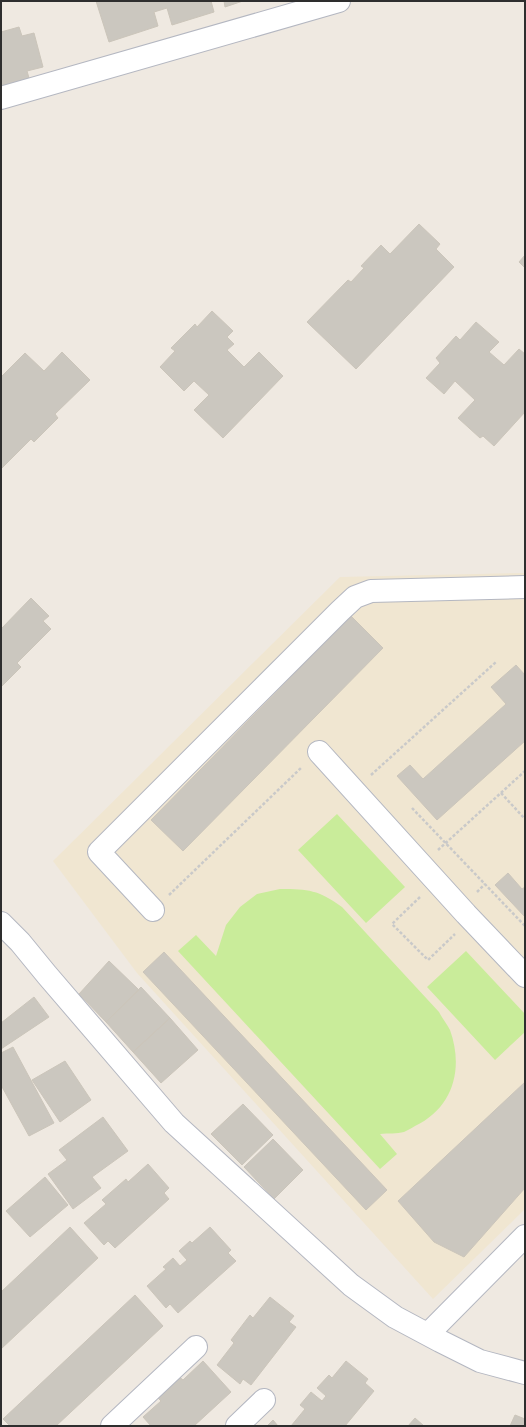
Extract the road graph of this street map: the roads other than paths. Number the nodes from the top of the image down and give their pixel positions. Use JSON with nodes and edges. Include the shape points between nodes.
{"nodes":[{"id":1,"x":339,"y":1,"type":"edge"},
{"id":2,"x":1,"y":98,"type":"edge"},
{"id":3,"x":525,"y":587,"type":"edge"},
{"id":4,"x":319,"y":752,"type":"road end"},
{"id":5,"x":153,"y":910,"type":"road end"},
{"id":6,"x":1,"y":923,"type":"edge"},
{"id":7,"x":525,"y":976,"type":"edge"},
{"id":8,"x":525,"y":1236,"type":"edge"},
{"id":9,"x":428,"y":1334,"type":"junction"},
{"id":10,"x":196,"y":1347,"type":"dead end"},
{"id":11,"x":525,"y":1373,"type":"edge"},
{"id":12,"x":264,"y":1400,"type":"dead end"},
{"id":13,"x":112,"y":1426,"type":"edge"},
{"id":14,"x":237,"y":1426,"type":"edge"}],
"edges":[{"from":1,"to":2,"type":"street"},
{"from":3,"to":5,"type":"street","via":[[371,591],[355,597],[99,852]]},
{"from":4,"to":7,"type":"street"},
{"from":6,"to":9,"type":"street","via":[[174,1123],[351,1285],[395,1317]]},
{"from":8,"to":9,"type":"street"},
{"from":9,"to":11,"type":"street","via":[[480,1361]]},
{"from":10,"to":13,"type":"street"},
{"from":12,"to":14,"type":"street"}]}
